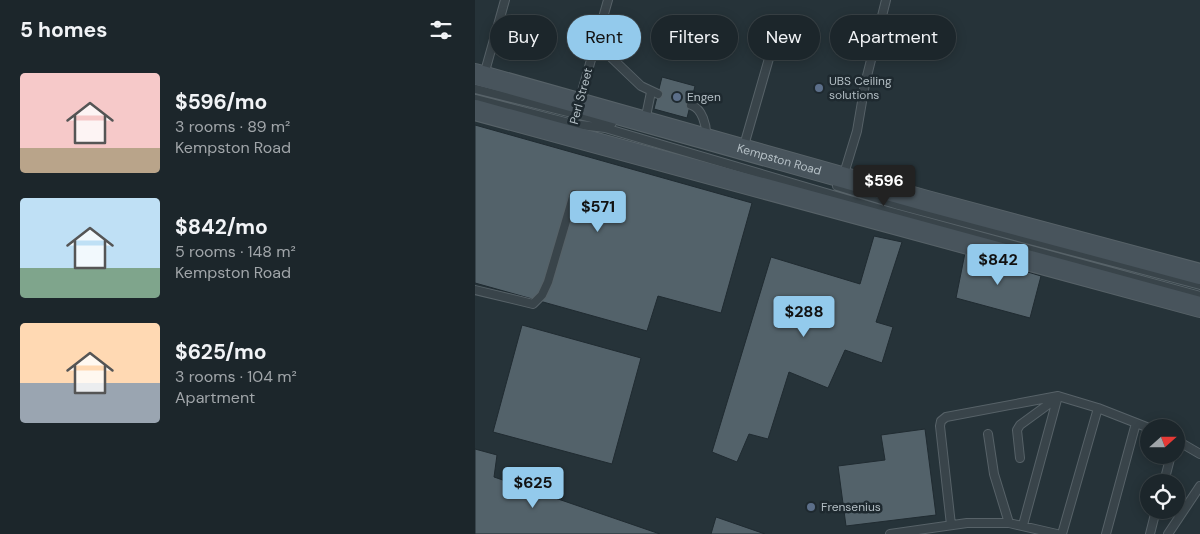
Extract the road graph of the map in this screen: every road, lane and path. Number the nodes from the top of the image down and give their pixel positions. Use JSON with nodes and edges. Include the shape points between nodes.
{"nodes":[{"id":1,"x":505,"y":0,"type":"edge"},
{"id":2,"x":608,"y":0,"type":"edge"},
{"id":3,"x":886,"y":0,"type":"edge"},
{"id":4,"x":604,"y":15,"type":"edge"},
{"id":5,"x":591,"y":60,"type":"edge"},
{"id":6,"x":613,"y":60,"type":"edge"},
{"id":7,"x":769,"y":60,"type":"edge"},
{"id":8,"x":478,"y":80,"type":"edge"},
{"id":9,"x":475,"y":99,"type":"edge"},
{"id":10,"x":691,"y":104,"type":"dead end"},
{"id":11,"x":577,"y":108,"type":"junction"},
{"id":12,"x":475,"y":110,"type":"edge"},
{"id":13,"x":645,"y":121,"type":"junction"},
{"id":14,"x":572,"y":129,"type":"junction"},
{"id":15,"x":705,"y":138,"type":"junction"},
{"id":16,"x":743,"y":149,"type":"junction"},
{"id":17,"x":806,"y":176,"type":"dead end"},
{"id":18,"x":834,"y":180,"type":"junction"},
{"id":19,"x":574,"y":194,"type":"dead end"},
{"id":20,"x":1200,"y":274,"type":"edge"},
{"id":21,"x":1200,"y":285,"type":"edge"},
{"id":22,"x":475,"y":290,"type":"edge"},
{"id":23,"x":1200,"y":296,"type":"edge"},
{"id":24,"x":1200,"y":307,"type":"edge"},
{"id":25,"x":1058,"y":396,"type":"junction"},
{"id":26,"x":1098,"y":408,"type":"junction"},
{"id":27,"x":1136,"y":423,"type":"junction"},
{"id":28,"x":1140,"y":425,"type":"edge"},
{"id":29,"x":988,"y":434,"type":"dead end"},
{"id":30,"x":1185,"y":445,"type":"edge"},
{"id":31,"x":1200,"y":454,"type":"edge"},
{"id":32,"x":1020,"y":458,"type":"dead end"},
{"id":33,"x":1200,"y":486,"type":"edge"},
{"id":34,"x":1154,"y":519,"type":"edge"},
{"id":35,"x":1009,"y":523,"type":"junction"},
{"id":36,"x":951,"y":525,"type":"junction"},
{"id":37,"x":1023,"y":525,"type":"junction"},
{"id":38,"x":890,"y":534,"type":"edge"},
{"id":39,"x":1057,"y":534,"type":"edge"},
{"id":40,"x":1063,"y":534,"type":"edge"},
{"id":41,"x":1106,"y":534,"type":"edge"},
{"id":42,"x":1150,"y":534,"type":"edge"},
{"id":43,"x":1168,"y":534,"type":"edge"}],
"edges":[{"from":1,"to":8,"type":"lane"},
{"from":2,"to":4,"type":"lane","name":"Perl Street"},
{"from":3,"to":18,"type":"lane","via":[[857,131]]},
{"from":5,"to":11,"type":"lane","name":"Perl Street"},
{"from":6,"to":13,"type":"lane","via":[[655,93]]},
{"from":7,"to":16,"type":"lane"},
{"from":8,"to":11,"type":"main road","name":"Kempston Road"},
{"from":9,"to":14,"type":"lane"},
{"from":10,"to":15,"type":"lane","via":[[702,117]]},
{"from":11,"to":13,"type":"main road","name":"Kempston Road"},
{"from":11,"to":14,"type":"lane","name":"Perl Street"},
{"from":11,"to":17,"type":"lane"},
{"from":12,"to":14,"type":"main road"},
{"from":13,"to":15,"type":"main road","name":"Kempston Road"},
{"from":14,"to":23,"type":"lane","via":[[605,128],[884,210]]},
{"from":14,"to":24,"type":"main road"},
{"from":15,"to":16,"type":"main road","name":"Kempston Road"},
{"from":16,"to":18,"type":"main road","name":"Kempston Road"},
{"from":18,"to":20,"type":"main road","name":"Kempston Road"},
{"from":18,"to":21,"type":"lane","via":[[899,205]]},
{"from":19,"to":22,"type":"lane","via":[[548,282],[533,304]]},
{"from":25,"to":26,"type":"lane"},
{"from":25,"to":32,"type":"lane","via":[[1020,425],[1017,430]]},
{"from":25,"to":36,"type":"lane","via":[[946,417],[941,421]]},
{"from":25,"to":37,"type":"lane"},
{"from":26,"to":27,"type":"lane"},
{"from":26,"to":40,"type":"lane"},
{"from":27,"to":28,"type":"lane"},
{"from":27,"to":41,"type":"lane"},
{"from":29,"to":35,"type":"lane","via":[[994,474]]},
{"from":30,"to":31,"type":"lane"},
{"from":33,"to":43,"type":"lane"},
{"from":34,"to":42,"type":"lane"},
{"from":35,"to":36,"type":"lane"},
{"from":35,"to":37,"type":"lane"},
{"from":36,"to":38,"type":"lane"},
{"from":37,"to":39,"type":"lane"}]}
